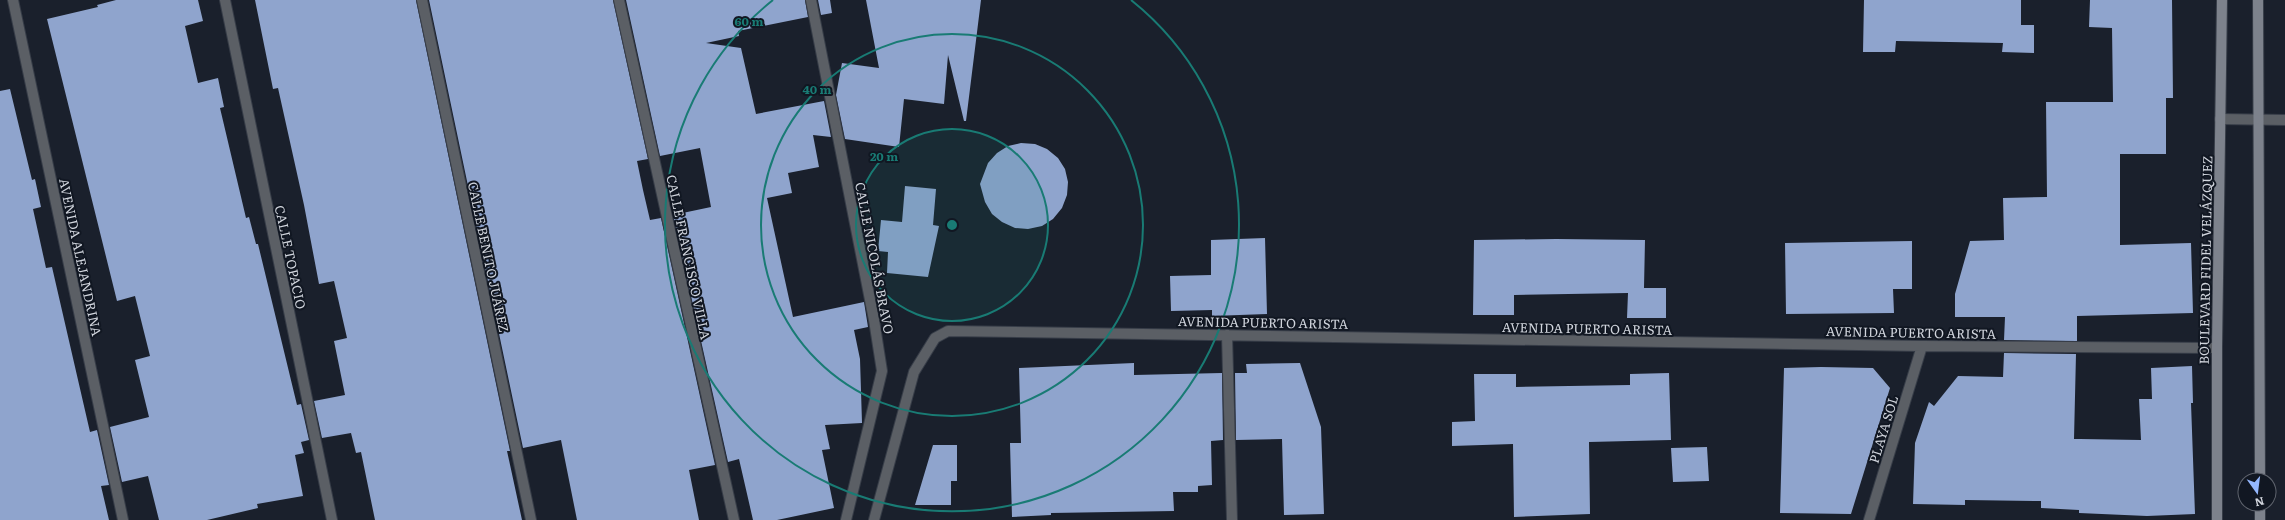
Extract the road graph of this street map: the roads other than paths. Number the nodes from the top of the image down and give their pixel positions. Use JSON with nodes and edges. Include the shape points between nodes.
{"nodes":[{"id":1,"x":14,"y":0,"type":"edge"},
{"id":2,"x":225,"y":0,"type":"edge"},
{"id":3,"x":422,"y":0,"type":"edge"},
{"id":4,"x":619,"y":0,"type":"edge"},
{"id":5,"x":811,"y":0,"type":"edge"},
{"id":6,"x":2222,"y":0,"type":"edge"},
{"id":7,"x":2258,"y":0,"type":"edge"},
{"id":8,"x":2220,"y":118,"type":"junction"},
{"id":9,"x":2259,"y":120,"type":"junction"},
{"id":10,"x":2285,"y":120,"type":"edge"},
{"id":11,"x":1228,"y":335,"type":"junction"},
{"id":12,"x":1922,"y":346,"type":"junction"},
{"id":13,"x":2216,"y":348,"type":"junction"},
{"id":14,"x":2260,"y":472,"type":"edge"},
{"id":15,"x":123,"y":520,"type":"edge"},
{"id":16,"x":332,"y":520,"type":"edge"},
{"id":17,"x":531,"y":520,"type":"edge"},
{"id":18,"x":734,"y":520,"type":"edge"},
{"id":19,"x":846,"y":520,"type":"edge"},
{"id":20,"x":874,"y":520,"type":"edge"},
{"id":21,"x":1232,"y":520,"type":"edge"},
{"id":22,"x":1869,"y":520,"type":"edge"},
{"id":23,"x":2218,"y":520,"type":"edge"}],
"edges":[{"from":1,"to":15,"type":"street","name":"AVENIDA ALEJANDRINA"},
{"from":2,"to":16,"type":"street","name":"CALLE TOPACIO"},
{"from":3,"to":17,"type":"street","name":"CALLE BENITO JUÁREZ"},
{"from":4,"to":18,"type":"street","name":"CALLE FRANCISCO VILLA"},
{"from":5,"to":19,"type":"street","name":"CALLE NICOLÁS BRAVO","via":[[882,371]]},
{"from":6,"to":8,"type":"main road","name":"BOULEVARD FIDEL VELÁZQUEZ"},
{"from":7,"to":9,"type":"main road"},
{"from":8,"to":9,"type":"street"},
{"from":8,"to":13,"type":"main road","name":"BOULEVARD FIDEL VELÁZQUEZ"},
{"from":9,"to":10,"type":"street"},
{"from":9,"to":14,"type":"main road"},
{"from":11,"to":12,"type":"street","name":"AVENIDA PUERTO ARISTA"},
{"from":11,"to":20,"type":"street","name":"AVENIDA PUERTO ARISTA","via":[[948,331],[935,338],[914,372]]},
{"from":11,"to":21,"type":"street"},
{"from":12,"to":13,"type":"street","name":"AVENIDA PUERTO ARISTA"},
{"from":12,"to":22,"type":"street","name":"PLAYA SOL"},
{"from":13,"to":23,"type":"main road","name":"BOULEVARD FIDEL VELÁZQUEZ"}]}
